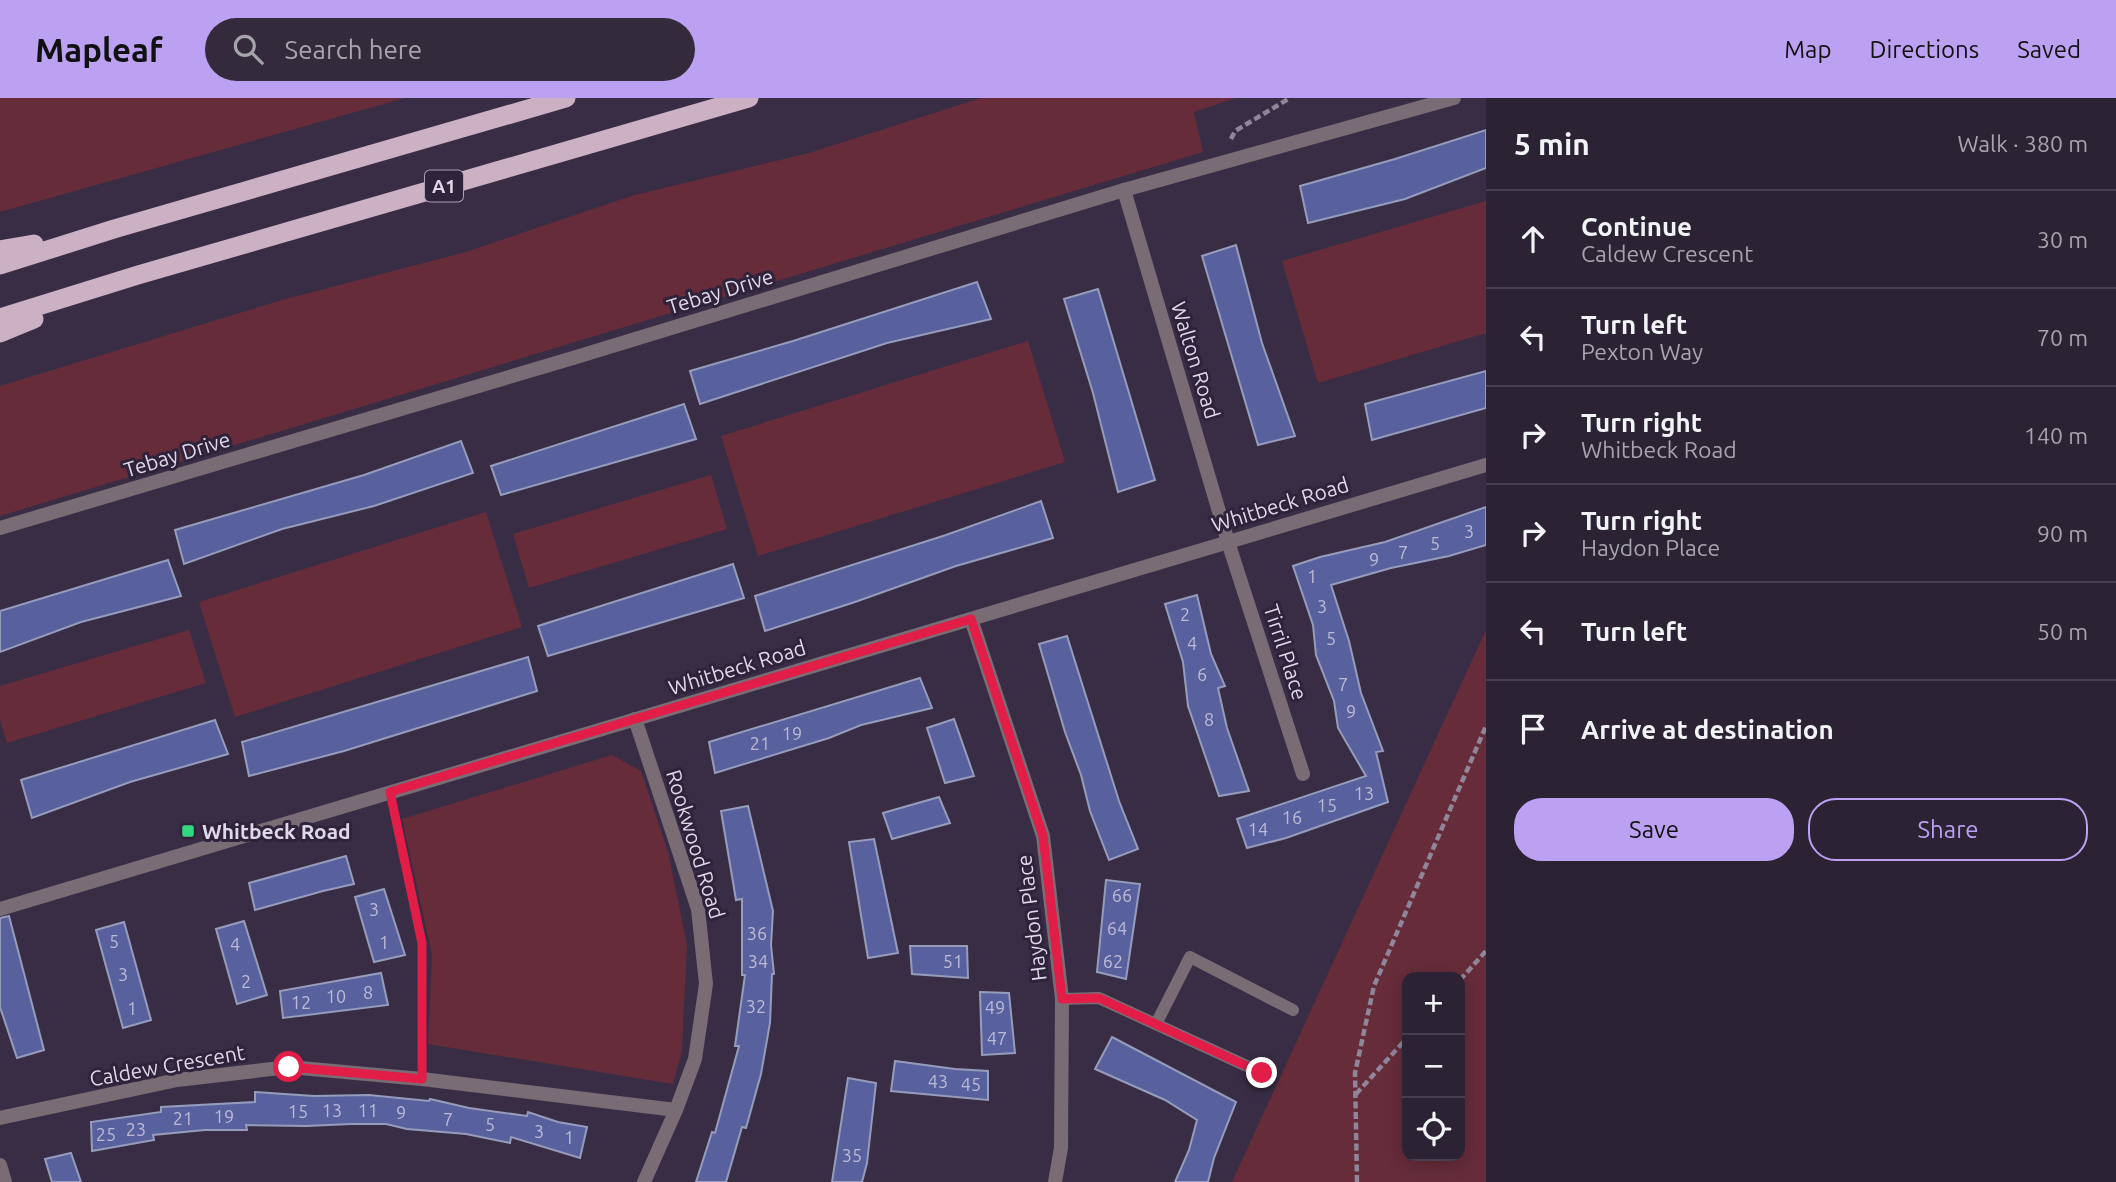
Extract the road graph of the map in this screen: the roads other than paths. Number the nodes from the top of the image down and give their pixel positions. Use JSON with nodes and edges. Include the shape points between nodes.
{"nodes":[{"id":1,"x":566,"y":98,"type":"edge"},
{"id":2,"x":749,"y":98,"type":"edge"},
{"id":3,"x":1454,"y":98,"type":"edge"},
{"id":4,"x":1124,"y":190,"type":"junction"},
{"id":5,"x":114,"y":229,"type":"junction"},
{"id":6,"x":0,"y":250,"type":"edge"},
{"id":7,"x":0,"y":265,"type":"edge"},
{"id":8,"x":138,"y":275,"type":"junction"},
{"id":9,"x":0,"y":318,"type":"edge"},
{"id":10,"x":0,"y":333,"type":"edge"},
{"id":11,"x":1486,"y":465,"type":"edge"},
{"id":12,"x":0,"y":528,"type":"edge"},
{"id":13,"x":1228,"y":542,"type":"junction"},
{"id":14,"x":971,"y":619,"type":"junction"},
{"id":15,"x":635,"y":719,"type":"junction"},
{"id":16,"x":1303,"y":774,"type":"dead end"},
{"id":17,"x":0,"y":909,"type":"edge"},
{"id":18,"x":1062,"y":999,"type":"junction"},
{"id":19,"x":1293,"y":1010,"type":"dead end"},
{"id":20,"x":1156,"y":1024,"type":"junction"},
{"id":21,"x":1262,"y":1073,"type":"dead end"},
{"id":22,"x":676,"y":1110,"type":"junction"},
{"id":23,"x":0,"y":1118,"type":"edge"},
{"id":24,"x":0,"y":1165,"type":"edge"},
{"id":25,"x":5,"y":1182,"type":"edge"},
{"id":26,"x":644,"y":1182,"type":"edge"},
{"id":27,"x":1055,"y":1182,"type":"edge"}],
"edges":[{"from":1,"to":5,"type":"highway","number":"A1"},
{"from":2,"to":8,"type":"highway","number":"A1"},
{"from":3,"to":4,"type":"street","name":"Tebay Drive"},
{"from":4,"to":12,"type":"street","name":"Tebay Drive"},
{"from":4,"to":13,"type":"street","name":"Walton Road"},
{"from":5,"to":6,"type":"highway"},
{"from":5,"to":7,"type":"highway","number":"A1"},
{"from":8,"to":9,"type":"highway","number":"A1"},
{"from":8,"to":10,"type":"highway"},
{"from":11,"to":13,"type":"street","name":"Whitbeck Road"},
{"from":13,"to":14,"type":"street","name":"Whitbeck Road"},
{"from":13,"to":16,"type":"street","name":"Tirril Place"},
{"from":14,"to":15,"type":"street","name":"Whitbeck Road"},
{"from":14,"to":18,"type":"street","name":"Haydon Place","via":[[1043,836]]},
{"from":15,"to":17,"type":"street","name":"Whitbeck Road"},
{"from":15,"to":22,"type":"street","name":"Rookwood Road","via":[[698,909],[706,984],[695,1059]]},
{"from":18,"to":20,"type":"lane","via":[[1099,998]]},
{"from":18,"to":27,"type":"street","name":"Haydon Place","via":[[1061,1148]]},
{"from":19,"to":20,"type":"lane","via":[[1190,957]]},
{"from":20,"to":21,"type":"lane"},
{"from":22,"to":23,"type":"street","name":"Caldew Crescent","via":[[289,1067],[177,1080]]},
{"from":22,"to":26,"type":"street","name":"Rookwood Road"},
{"from":24,"to":25,"type":"street"}]}
